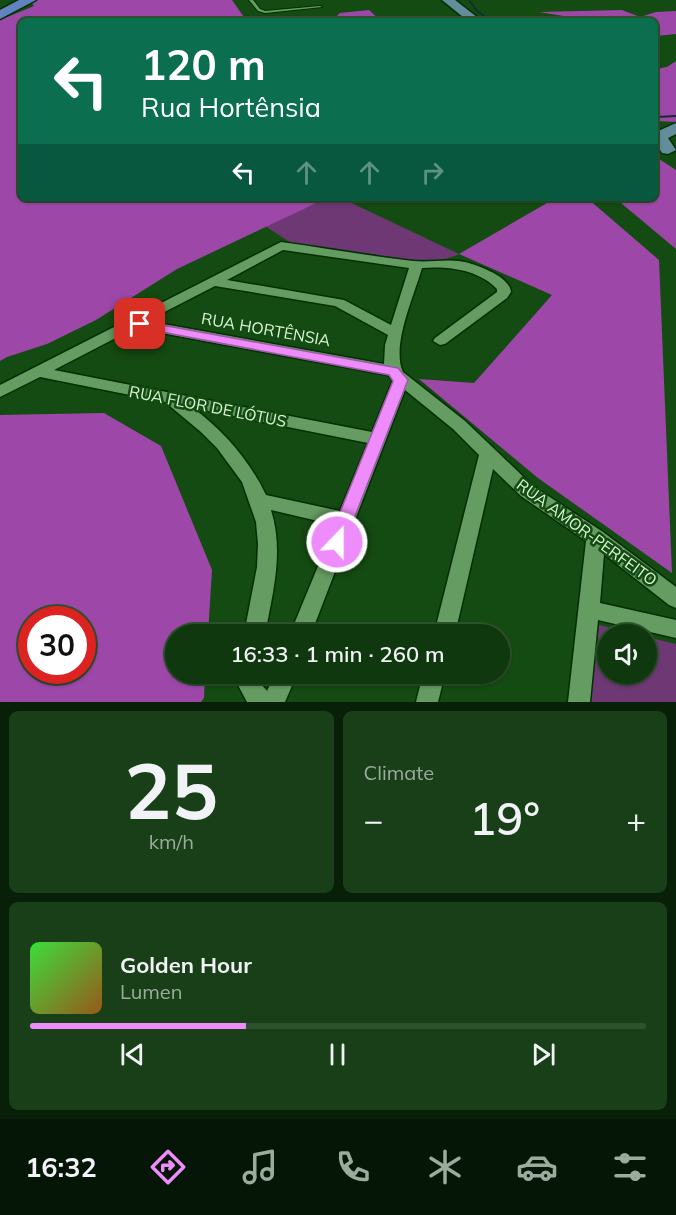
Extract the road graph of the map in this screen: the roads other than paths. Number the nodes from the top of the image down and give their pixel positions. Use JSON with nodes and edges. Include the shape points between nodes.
{"nodes":[{"id":1,"x":19,"y":0,"type":"edge"},
{"id":2,"x":29,"y":0,"type":"edge"},
{"id":3,"x":251,"y":0,"type":"edge"},
{"id":4,"x":448,"y":0,"type":"edge"},
{"id":5,"x":458,"y":5,"type":"edge"},
{"id":6,"x":320,"y":7,"type":"dead end"},
{"id":7,"x":0,"y":10,"type":"edge"},
{"id":8,"x":0,"y":15,"type":"edge"},
{"id":9,"x":473,"y":18,"type":"edge"},
{"id":10,"x":416,"y":265,"type":"junction"},
{"id":11,"x":212,"y":281,"type":"junction"},
{"id":12,"x":132,"y":323,"type":"junction"},
{"id":13,"x":395,"y":333,"type":"junction"},
{"id":14,"x":440,"y":341,"type":"dead end"},
{"id":15,"x":38,"y":372,"type":"junction"},
{"id":16,"x":397,"y":376,"type":"junction"},
{"id":17,"x":0,"y":392,"type":"edge"},
{"id":18,"x":166,"y":397,"type":"junction"},
{"id":19,"x":229,"y":410,"type":"junction"},
{"id":20,"x":213,"y":432,"type":"junction"},
{"id":21,"x":378,"y":439,"type":"junction"},
{"id":22,"x":488,"y":454,"type":"junction"},
{"id":23,"x":259,"y":500,"type":"junction"},
{"id":24,"x":346,"y":520,"type":"junction"},
{"id":25,"x":596,"y":537,"type":"junction"},
{"id":26,"x":676,"y":599,"type":"edge"},
{"id":27,"x":589,"y":609,"type":"junction"},
{"id":28,"x":256,"y":624,"type":"edge"},
{"id":29,"x":305,"y":624,"type":"edge"},
{"id":30,"x":446,"y":624,"type":"edge"},
{"id":31,"x":676,"y":629,"type":"edge"},
{"id":32,"x":249,"y":684,"type":"edge"},
{"id":33,"x":282,"y":684,"type":"edge"},
{"id":34,"x":432,"y":684,"type":"edge"},
{"id":35,"x":264,"y":702,"type":"edge"},
{"id":36,"x":274,"y":702,"type":"edge"},
{"id":37,"x":427,"y":702,"type":"edge"},
{"id":38,"x":579,"y":702,"type":"edge"}],
"edges":[{"from":1,"to":7,"type":"highway"},
{"from":2,"to":8,"type":"highway"},
{"from":3,"to":6,"type":"lane","via":[[265,12]]},
{"from":4,"to":5,"type":"main road"},
{"from":5,"to":9,"type":"main road"},
{"from":10,"to":11,"type":"street","via":[[281,246]]},
{"from":10,"to":13,"type":"street"},
{"from":10,"to":14,"type":"street","via":[[468,267],[504,288],[502,296]]},
{"from":11,"to":12,"type":"street"},
{"from":11,"to":13,"type":"street","via":[[339,303]]},
{"from":12,"to":15,"type":"street"},
{"from":12,"to":16,"type":"street","name":"RUA HORTÊNSIA"},
{"from":13,"to":16,"type":"street","via":[[390,355]]},
{"from":15,"to":17,"type":"street"},
{"from":15,"to":18,"type":"street","name":"RUA FLOR DE LÓTUS"},
{"from":16,"to":21,"type":"street"},
{"from":16,"to":22,"type":"street","name":"RUA AMOR-PERFEITO"},
{"from":18,"to":19,"type":"street","name":"RUA FLOR DE LÓTUS"},
{"from":18,"to":20,"type":"street"},
{"from":19,"to":20,"type":"street"},
{"from":19,"to":21,"type":"street","name":"RUA FLOR DE LÓTUS"},
{"from":20,"to":23,"type":"street"},
{"from":21,"to":24,"type":"street"},
{"from":22,"to":25,"type":"street","name":"RUA AMOR-PERFEITO","via":[[527,491]]},
{"from":22,"to":30,"type":"street"},
{"from":23,"to":24,"type":"street"},
{"from":23,"to":28,"type":"street","via":[[268,544]]},
{"from":24,"to":29,"type":"street"},
{"from":25,"to":26,"type":"street","name":"RUA AMOR-PERFEITO"},
{"from":25,"to":27,"type":"street"},
{"from":27,"to":31,"type":"street"},
{"from":27,"to":38,"type":"street"},
{"from":32,"to":35,"type":"street"},
{"from":33,"to":36,"type":"street"},
{"from":34,"to":37,"type":"street"}]}
